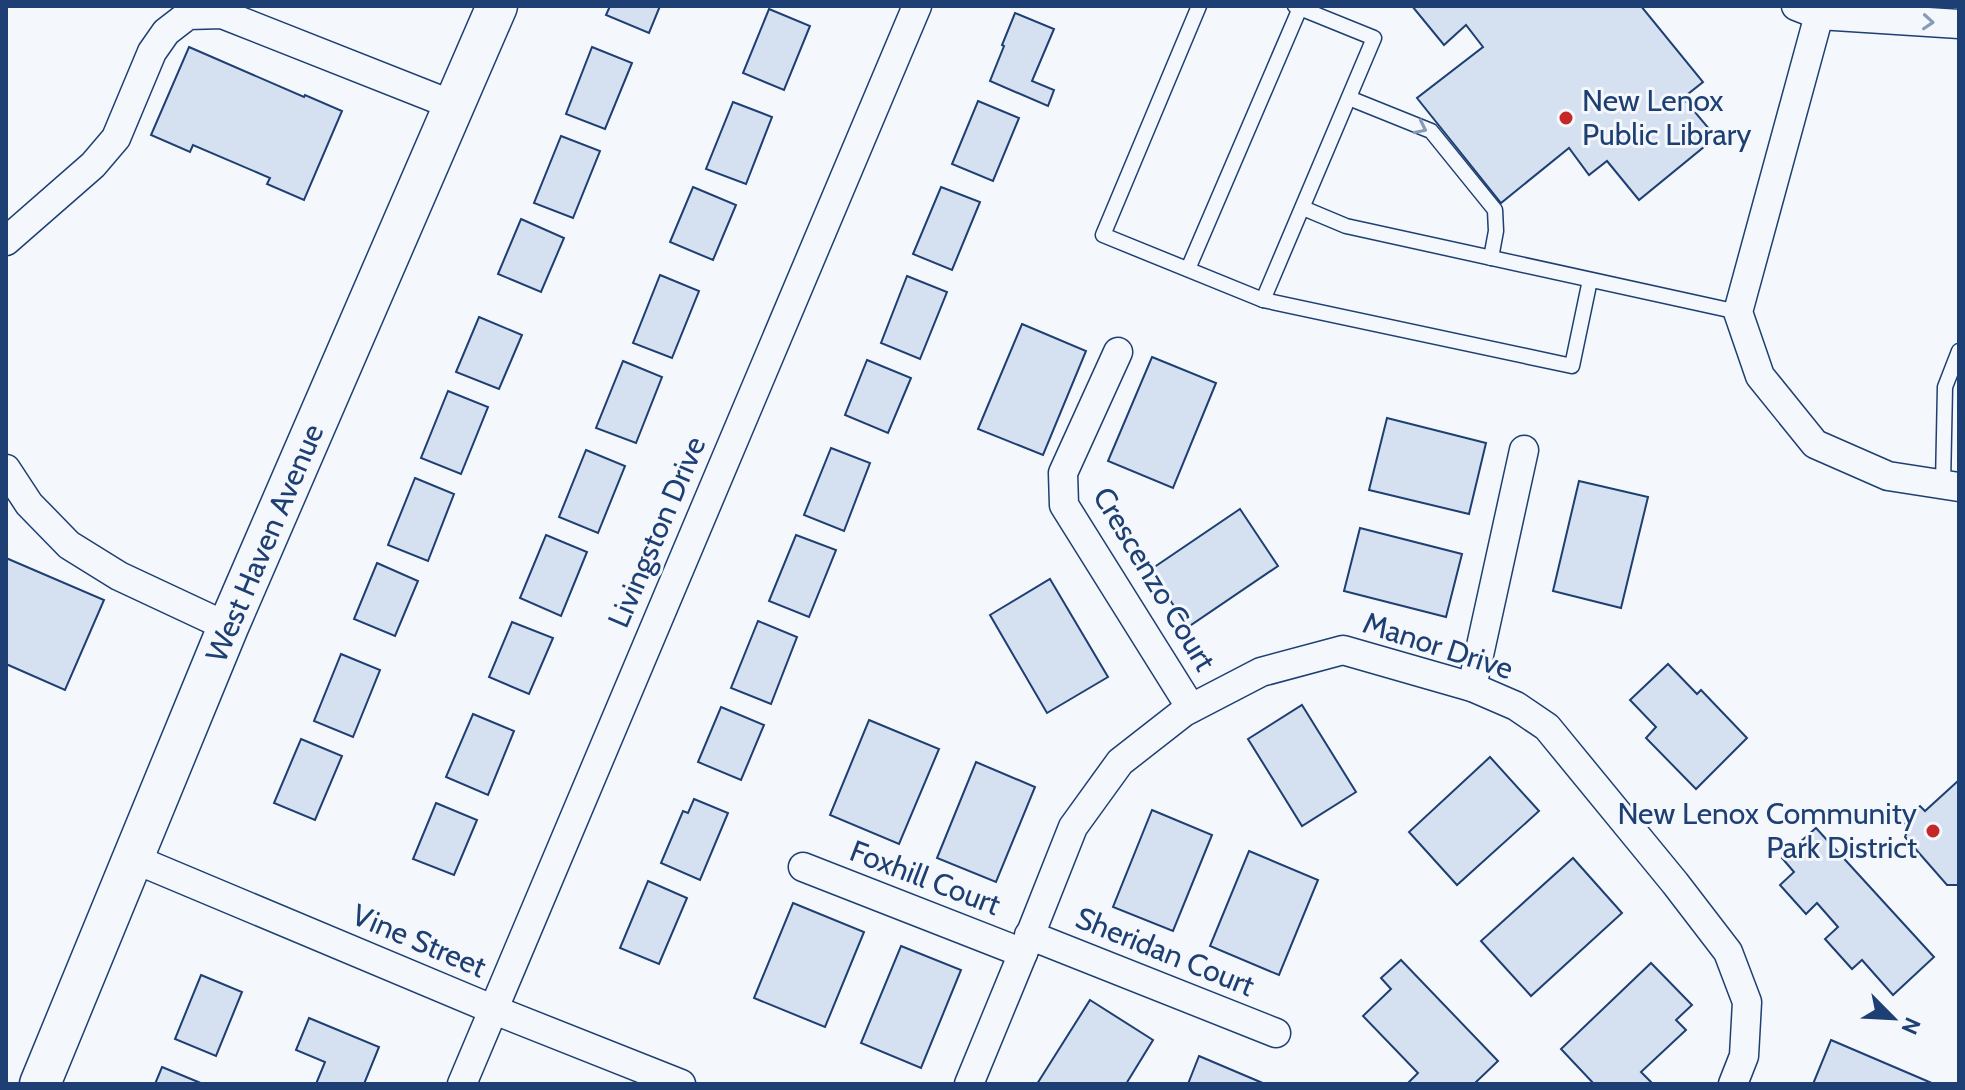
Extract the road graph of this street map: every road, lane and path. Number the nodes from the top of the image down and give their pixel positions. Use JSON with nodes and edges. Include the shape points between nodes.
{"nodes":[{"id":1,"x":497,"y":6,"type":"edge"},
{"id":2,"x":917,"y":6,"type":"edge"},
{"id":3,"x":1199,"y":6,"type":"edge"},
{"id":4,"x":1297,"y":7,"type":"edge"},
{"id":5,"x":1808,"y":11,"type":"edge"},
{"id":6,"x":1959,"y":24,"type":"edge"},
{"id":7,"x":1349,"y":98,"type":"junction"},
{"id":8,"x":455,"y":106,"type":"junction"},
{"id":9,"x":1303,"y":208,"type":"junction"},
{"id":10,"x":6,"y":241,"type":"edge"},
{"id":11,"x":1491,"y":258,"type":"junction"},
{"id":12,"x":1188,"y":269,"type":"junction"},
{"id":13,"x":1590,"y":280,"type":"junction"},
{"id":14,"x":1263,"y":300,"type":"junction"},
{"id":15,"x":1738,"y":312,"type":"junction"},
{"id":16,"x":1959,"y":351,"type":"edge"},
{"id":17,"x":1118,"y":352,"type":"dead end"},
{"id":18,"x":1524,"y":450,"type":"dead end"},
{"id":19,"x":6,"y":469,"type":"edge"},
{"id":20,"x":1951,"y":486,"type":"edge"},
{"id":21,"x":228,"y":627,"type":"junction"},
{"id":22,"x":1472,"y":687,"type":"junction"},
{"id":23,"x":1191,"y":708,"type":"junction"},
{"id":24,"x":132,"y":858,"type":"junction"},
{"id":25,"x":803,"y":867,"type":"dead end"},
{"id":26,"x":1026,"y":944,"type":"junction"},
{"id":27,"x":492,"y":1009,"type":"junction"},
{"id":28,"x":1276,"y":1033,"type":"dead end"},
{"id":29,"x":40,"y":1084,"type":"edge"},
{"id":30,"x":462,"y":1084,"type":"edge"},
{"id":31,"x":681,"y":1084,"type":"edge"},
{"id":32,"x":969,"y":1084,"type":"edge"},
{"id":33,"x":1733,"y":1084,"type":"edge"}],
"edges":[{"from":1,"to":8,"type":"street","name":"West Haven Avenue"},
{"from":2,"to":27,"type":"street","name":"Livingston Drive"},
{"from":3,"to":12,"type":"lane","via":[[1103,235]]},
{"from":4,"to":7,"type":"lane","via":[[1374,38]]},
{"from":4,"to":12,"type":"lane"},
{"from":5,"to":6,"type":"street","one_way":true},
{"from":5,"to":15,"type":"street"},
{"from":7,"to":9,"type":"lane"},
{"from":7,"to":11,"type":"lane","one_way":true,"via":[[1431,131],[1495,210]]},
{"from":8,"to":10,"type":"street","via":[[222,14],[188,15],[152,52],[116,138]]},
{"from":8,"to":21,"type":"street","name":"West Haven Avenue"},
{"from":9,"to":11,"type":"lane","via":[[1346,226]]},
{"from":9,"to":14,"type":"lane"},
{"from":11,"to":13,"type":"lane"},
{"from":12,"to":14,"type":"lane"},
{"from":13,"to":14,"type":"lane","via":[[1572,366]]},
{"from":13,"to":15,"type":"lane"},
{"from":15,"to":20,"type":"street","via":[[1760,376],[1815,444],[1888,476]]},
{"from":16,"to":20,"type":"lane","via":[[1945,387],[1943,434]]},
{"from":17,"to":23,"type":"street","name":"Crescenzo Court","via":[[1063,473],[1064,505]]},
{"from":18,"to":22,"type":"street"},
{"from":19,"to":21,"type":"street","via":[[29,504],[69,545],[119,576]]},
{"from":21,"to":24,"type":"street","name":"West Haven Avenue"},
{"from":22,"to":23,"type":"street","name":"Manor Drive","via":[[1343,650],[1261,672]]},
{"from":22,"to":33,"type":"street","name":"Manor Drive","via":[[1547,727],[1728,952],[1747,1002],[1744,1056]]},
{"from":23,"to":26,"type":"street","name":"Manor Drive","via":[[1120,762],[1073,827]]},
{"from":24,"to":27,"type":"street","name":"Vine Street"},
{"from":24,"to":29,"type":"street","name":"West Haven Avenue"},
{"from":25,"to":26,"type":"street","name":"Foxhill Court"},
{"from":26,"to":28,"type":"street","name":"Sheridan Court"},
{"from":26,"to":32,"type":"street","name":"Manor Drive"},
{"from":27,"to":30,"type":"street","name":"Livingston Drive"},
{"from":27,"to":31,"type":"street","name":"Vine Street"}]}
